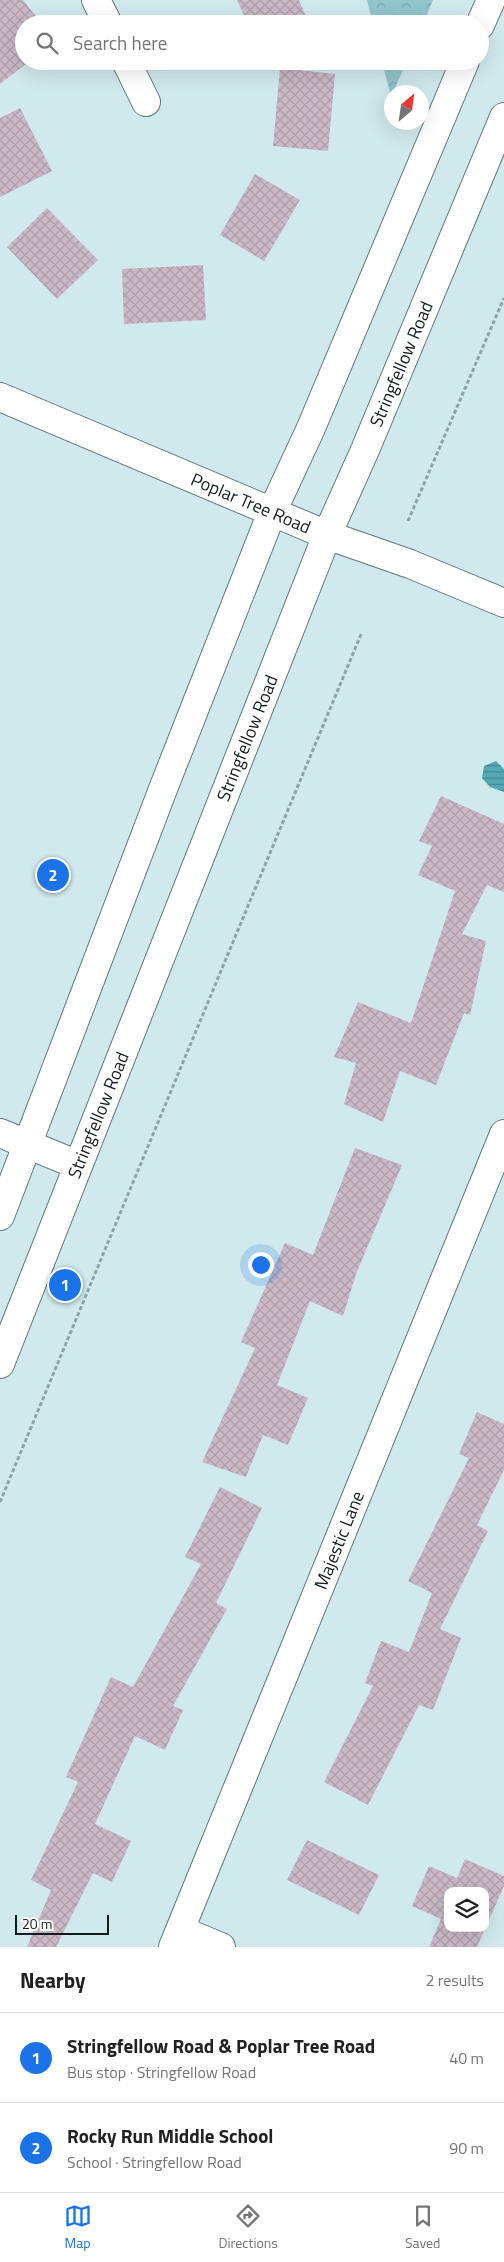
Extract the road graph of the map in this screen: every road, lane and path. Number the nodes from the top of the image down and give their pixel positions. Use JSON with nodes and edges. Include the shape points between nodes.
{"nodes":[{"id":1,"x":96,"y":0,"type":"edge"},
{"id":2,"x":491,"y":0,"type":"edge"},
{"id":3,"x":104,"y":15,"type":"edge"},
{"id":4,"x":485,"y":15,"type":"edge"},
{"id":5,"x":130,"y":70,"type":"edge"},
{"id":6,"x":461,"y":70,"type":"edge"},
{"id":7,"x":146,"y":102,"type":"dead end"},
{"id":8,"x":504,"y":117,"type":"edge"},
{"id":9,"x":504,"y":298,"type":"edge"},
{"id":10,"x":0,"y":397,"type":"edge"},
{"id":11,"x":272,"y":512,"type":"junction"},
{"id":12,"x":408,"y":521,"type":"dead end"},
{"id":13,"x":326,"y":535,"type":"junction"},
{"id":14,"x":504,"y":603,"type":"edge"},
{"id":15,"x":362,"y":632,"type":"dead end"},
{"id":16,"x":0,"y":1133,"type":"edge"},
{"id":17,"x":504,"y":1134,"type":"edge"},
{"id":18,"x":28,"y":1145,"type":"junction"},
{"id":19,"x":78,"y":1165,"type":"junction"},
{"id":20,"x":0,"y":1216,"type":"edge"},
{"id":21,"x":0,"y":1364,"type":"edge"},
{"id":22,"x":0,"y":1502,"type":"edge"},
{"id":23,"x":177,"y":1938,"type":"edge"},
{"id":24,"x":220,"y":1947,"type":"edge"}],
"edges":[{"from":1,"to":3,"type":"main road"},
{"from":2,"to":4,"type":"main road"},
{"from":5,"to":7,"type":"main road"},
{"from":6,"to":11,"type":"main road","via":[[311,428]]},
{"from":8,"to":13,"type":"main road","name":"Stringfellow Road","via":[[365,450]]},
{"from":9,"to":12,"type":"path"},
{"from":10,"to":11,"type":"main road","name":"Poplar Tree Road"},
{"from":11,"to":13,"type":"main road","name":"Poplar Tree Road"},
{"from":11,"to":18,"type":"main road"},
{"from":13,"to":14,"type":"main road","name":"Poplar Tree Road","via":[[410,564]]},
{"from":13,"to":19,"type":"main road","name":"Stringfellow Road"},
{"from":15,"to":22,"type":"path"},
{"from":16,"to":18,"type":"main road"},
{"from":17,"to":23,"type":"main road","name":"Majestic Lane"},
{"from":18,"to":19,"type":"main road"},
{"from":18,"to":20,"type":"main road"},
{"from":19,"to":21,"type":"main road","name":"Stringfellow Road"},
{"from":23,"to":24,"type":"main road"}]}
